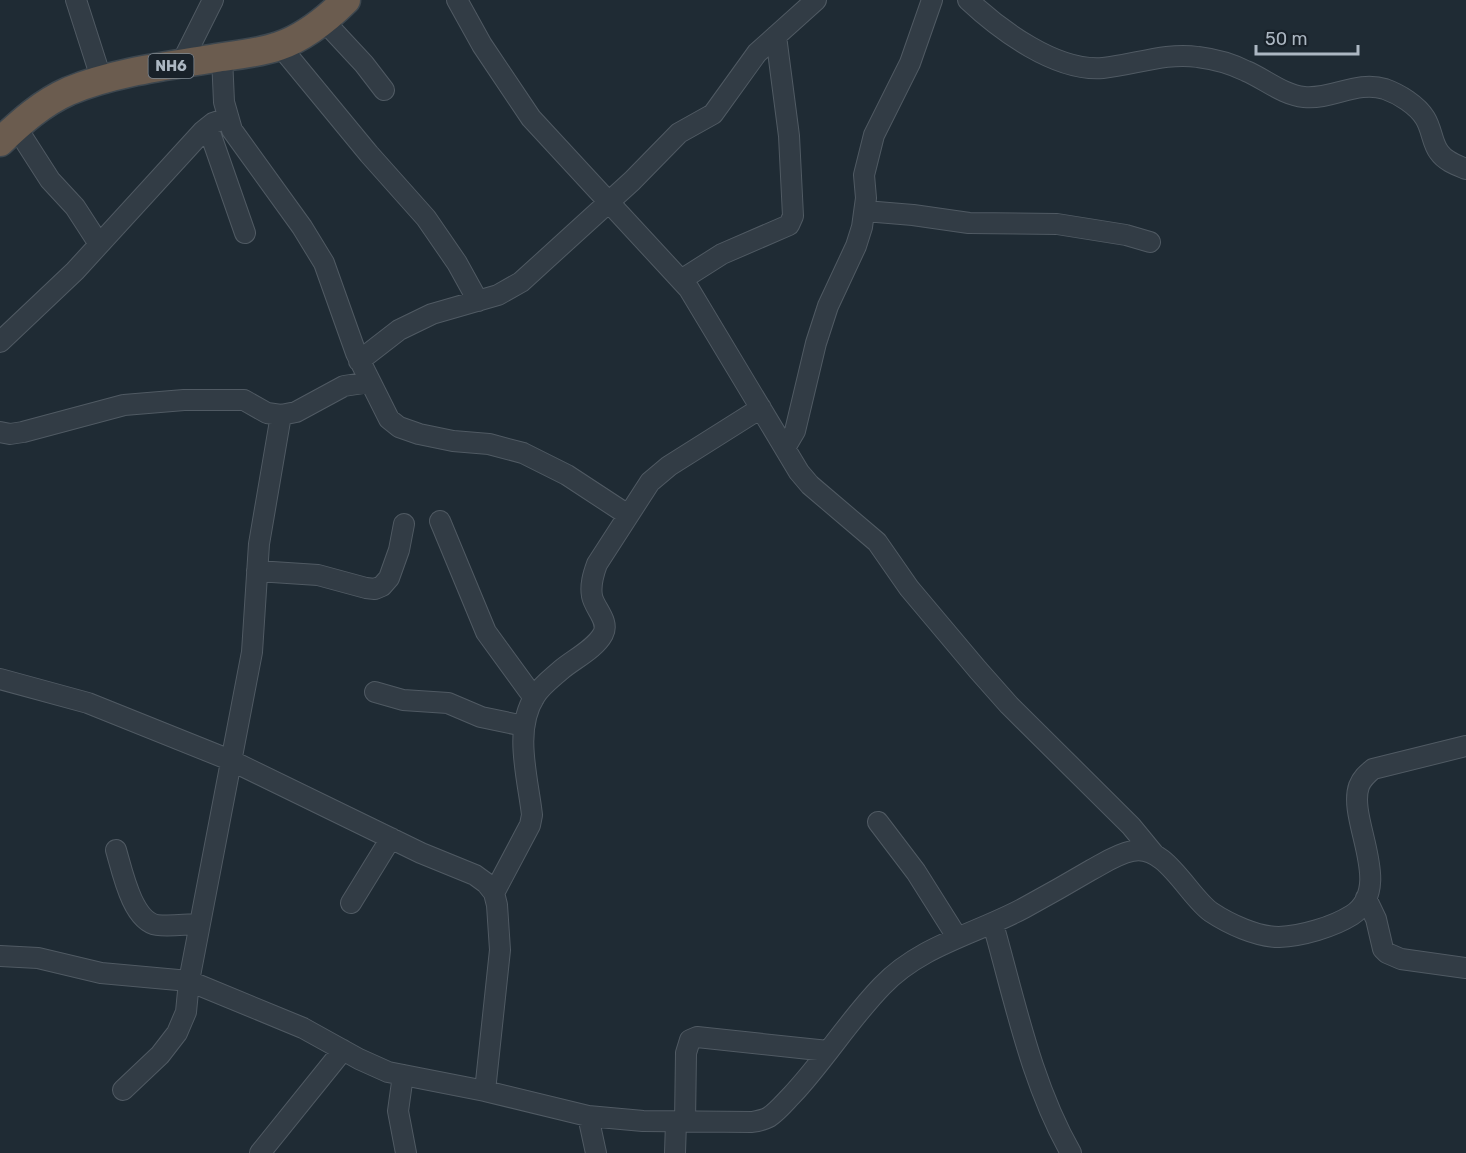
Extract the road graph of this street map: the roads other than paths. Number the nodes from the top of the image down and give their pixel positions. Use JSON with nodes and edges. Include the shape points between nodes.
{"nodes":[{"id":1,"x":76,"y":0,"type":"edge"},
{"id":2,"x":213,"y":0,"type":"edge"},
{"id":3,"x":346,"y":0,"type":"edge"},
{"id":4,"x":458,"y":0,"type":"edge"},
{"id":5,"x":816,"y":0,"type":"edge"},
{"id":6,"x":932,"y":0,"type":"edge"},
{"id":7,"x":968,"y":0,"type":"edge"},
{"id":8,"x":324,"y":21,"type":"junction"},
{"id":9,"x":776,"y":36,"type":"junction"},
{"id":10,"x":280,"y":46,"type":"junction"},
{"id":11,"x":222,"y":57,"type":"junction"},
{"id":12,"x":181,"y":64,"type":"junction"},
{"id":13,"x":102,"y":81,"type":"junction"},
{"id":14,"x":384,"y":90,"type":"dead end"},
{"id":15,"x":228,"y":118,"type":"junction"},
{"id":16,"x":208,"y":127,"type":"junction"},
{"id":17,"x":8,"y":135,"type":"edge"},
{"id":18,"x":1466,"y":169,"type":"edge"},
{"id":19,"x":608,"y":201,"type":"junction"},
{"id":20,"x":865,"y":211,"type":"junction"},
{"id":21,"x":245,"y":233,"type":"dead end"},
{"id":22,"x":1150,"y":242,"type":"dead end"},
{"id":23,"x":99,"y":244,"type":"junction"},
{"id":24,"x":681,"y":280,"type":"junction"},
{"id":25,"x":478,"y":301,"type":"junction"},
{"id":26,"x":0,"y":342,"type":"edge"},
{"id":27,"x":360,"y":361,"type":"junction"},
{"id":28,"x":370,"y":382,"type":"junction"},
{"id":29,"x":761,"y":408,"type":"junction"},
{"id":30,"x":281,"y":415,"type":"junction"},
{"id":31,"x":0,"y":432,"type":"edge"},
{"id":32,"x":785,"y":448,"type":"junction"},
{"id":33,"x":628,"y":515,"type":"junction"},
{"id":34,"x":440,"y":520,"type":"dead end"},
{"id":35,"x":404,"y":524,"type":"dead end"},
{"id":36,"x":257,"y":572,"type":"junction"},
{"id":37,"x":0,"y":679,"type":"edge"},
{"id":38,"x":375,"y":692,"type":"dead end"},
{"id":39,"x":534,"y":698,"type":"junction"},
{"id":40,"x":524,"y":726,"type":"junction"},
{"id":41,"x":1466,"y":746,"type":"edge"},
{"id":42,"x":230,"y":760,"type":"junction"},
{"id":43,"x":878,"y":822,"type":"dead end"},
{"id":44,"x":391,"y":838,"type":"junction"},
{"id":45,"x":116,"y":849,"type":"dead end"},
{"id":46,"x":1154,"y":854,"type":"junction"},
{"id":47,"x":494,"y":893,"type":"junction"},
{"id":48,"x":1366,"y":898,"type":"junction"},
{"id":49,"x":351,"y":903,"type":"dead end"},
{"id":50,"x":199,"y":924,"type":"junction"},
{"id":51,"x":993,"y":924,"type":"junction"},
{"id":52,"x":957,"y":937,"type":"junction"},
{"id":53,"x":0,"y":956,"type":"edge"},
{"id":54,"x":1466,"y":968,"type":"edge"},
{"id":55,"x":189,"y":981,"type":"junction"},
{"id":56,"x":343,"y":1050,"type":"junction"},
{"id":57,"x":828,"y":1052,"type":"junction"},
{"id":58,"x":403,"y":1075,"type":"junction"},
{"id":59,"x":123,"y":1090,"type":"dead end"},
{"id":60,"x":485,"y":1091,"type":"junction"},
{"id":61,"x":588,"y":1116,"type":"junction"},
{"id":62,"x":680,"y":1122,"type":"junction"},
{"id":63,"x":260,"y":1153,"type":"edge"},
{"id":64,"x":405,"y":1153,"type":"edge"},
{"id":65,"x":596,"y":1153,"type":"edge"},
{"id":66,"x":675,"y":1153,"type":"edge"},
{"id":67,"x":1071,"y":1153,"type":"edge"}],
"edges":[{"from":1,"to":13,"type":"street"},
{"from":2,"to":12,"type":"street"},
{"from":3,"to":8,"type":"highway","number":"NH6"},
{"from":4,"to":19,"type":"street","via":[[482,45],[531,118]]},
{"from":5,"to":9,"type":"street"},
{"from":6,"to":20,"type":"street","via":[[906,71],[874,135],[864,175]]},
{"from":7,"to":18,"type":"street","via":[[1018,40],[1085,68],[1196,57],[1246,71],[1304,97],[1355,88],[1386,90],[1415,107],[1425,118],[1438,151]]},
{"from":8,"to":10,"type":"highway","number":"NH6"},
{"from":8,"to":14,"type":"street"},
{"from":9,"to":19,"type":"street","via":[[757,53],[713,114],[680,133]]},
{"from":9,"to":24,"type":"street","via":[[789,136],[793,216],[789,225],[722,254]]},
{"from":10,"to":11,"type":"highway","number":"NH6"},
{"from":10,"to":25,"type":"street","via":[[426,218]]},
{"from":11,"to":12,"type":"highway","number":"NH6"},
{"from":11,"to":15,"type":"street"},
{"from":12,"to":13,"type":"highway","number":"NH6"},
{"from":13,"to":17,"type":"highway","number":"NH6","via":[[42,105]]},
{"from":15,"to":16,"type":"street"},
{"from":15,"to":27,"type":"street","via":[[232,130],[324,263]]},
{"from":16,"to":21,"type":"street"},
{"from":16,"to":23,"type":"street"},
{"from":17,"to":23,"type":"street","via":[[75,207]]},
{"from":19,"to":24,"type":"street"},
{"from":19,"to":25,"type":"street","via":[[521,282]]},
{"from":20,"to":22,"type":"street","via":[[969,223],[1057,224]]},
{"from":20,"to":32,"type":"street","via":[[856,246],[828,306],[795,431]]},
{"from":23,"to":26,"type":"street"},
{"from":24,"to":29,"type":"street","via":[[702,307]]},
{"from":25,"to":27,"type":"street","via":[[441,311],[399,330]]},
{"from":27,"to":28,"type":"street"},
{"from":28,"to":30,"type":"street","via":[[344,386],[296,412]]},
{"from":28,"to":33,"type":"street","via":[[388,419],[399,427],[524,453],[567,475]]},
{"from":29,"to":32,"type":"street"},
{"from":29,"to":33,"type":"street","via":[[669,466],[650,482]]},
{"from":30,"to":31,"type":"street","via":[[267,413],[244,400],[184,400],[124,405],[23,432]]},
{"from":30,"to":36,"type":"street","via":[[258,544]]},
{"from":32,"to":46,"type":"street","via":[[810,485],[877,542],[926,609],[1009,705],[1114,807]]},
{"from":33,"to":39,"type":"street","via":[[592,578],[591,593],[605,627],[603,634]]},
{"from":34,"to":39,"type":"street","via":[[486,632]]},
{"from":35,"to":36,"type":"street","via":[[389,578],[375,589],[318,575]]},
{"from":36,"to":42,"type":"street","via":[[252,652]]},
{"from":37,"to":42,"type":"street","via":[[88,703]]},
{"from":38,"to":40,"type":"street","via":[[403,700],[448,703],[482,717]]},
{"from":39,"to":40,"type":"street"},
{"from":40,"to":47,"type":"street","via":[[532,815]]},
{"from":41,"to":48,"type":"street","via":[[1373,769],[1364,776],[1357,802],[1371,874]]},
{"from":42,"to":44,"type":"street"},
{"from":42,"to":50,"type":"street"},
{"from":43,"to":52,"type":"street","via":[[916,872]]},
{"from":44,"to":47,"type":"street","via":[[475,875]]},
{"from":44,"to":49,"type":"street"},
{"from":45,"to":50,"type":"street","via":[[125,882],[142,917],[155,925]]},
{"from":46,"to":48,"type":"street","via":[[1210,911],[1263,934],[1278,937],[1324,928],[1352,915]]},
{"from":46,"to":51,"type":"street","via":[[1143,849],[1122,853]]},
{"from":47,"to":60,"type":"street","via":[[500,950]]},
{"from":48,"to":54,"type":"street","via":[[1387,954]]},
{"from":50,"to":55,"type":"street"},
{"from":51,"to":52,"type":"street"},
{"from":51,"to":67,"type":"street","via":[[1034,1068],[1050,1114]]},
{"from":52,"to":57,"type":"street","via":[[911,961],[881,986]]},
{"from":53,"to":55,"type":"street","via":[[38,958],[101,973]]},
{"from":55,"to":56,"type":"street","via":[[303,1028]]},
{"from":55,"to":59,"type":"street","via":[[186,1012],[177,1033]]},
{"from":56,"to":58,"type":"street","via":[[375,1067]]},
{"from":56,"to":63,"type":"street"},
{"from":57,"to":62,"type":"street","via":[[766,1119]]},
{"from":57,"to":62,"type":"street","via":[[697,1037],[690,1040]]},
{"from":58,"to":60,"type":"street"},
{"from":58,"to":64,"type":"street","via":[[398,1111]]},
{"from":60,"to":61,"type":"street"},
{"from":61,"to":62,"type":"street"},
{"from":61,"to":65,"type":"street"},
{"from":62,"to":66,"type":"street"}]}
